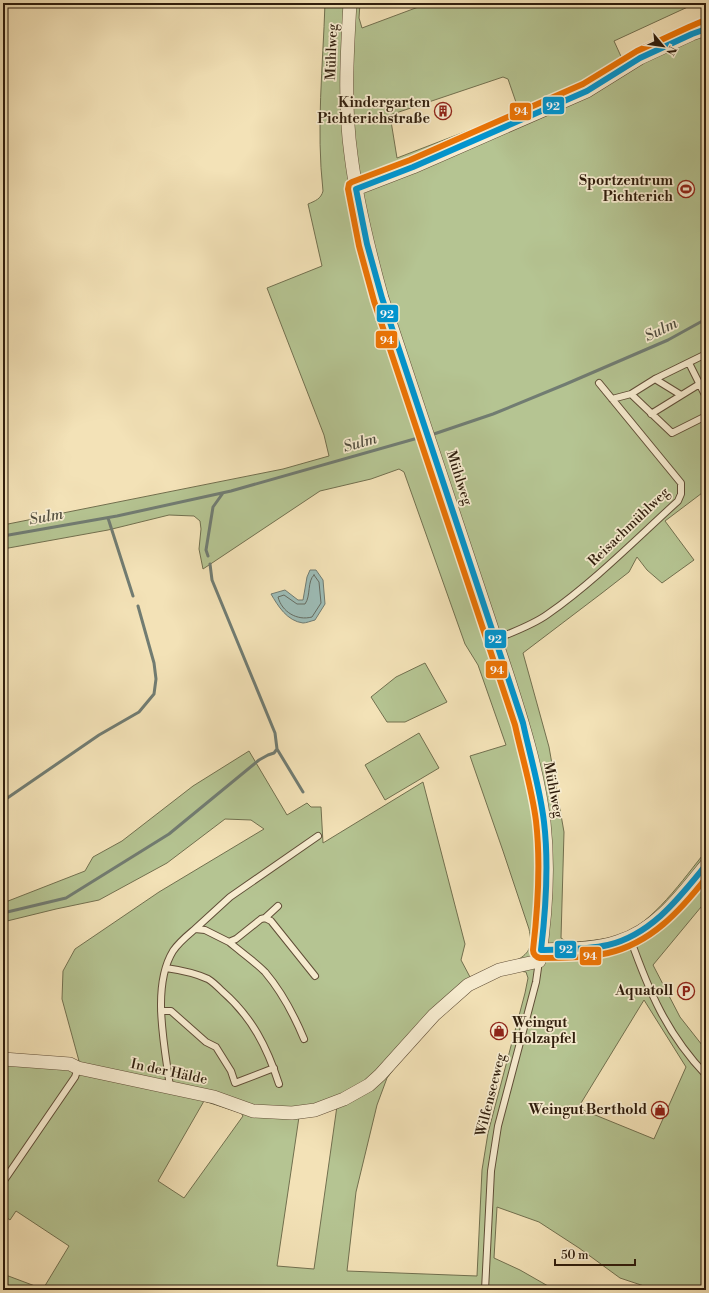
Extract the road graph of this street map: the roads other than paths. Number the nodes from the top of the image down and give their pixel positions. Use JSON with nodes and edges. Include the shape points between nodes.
{"nodes":[{"id":1,"x":350,"y":3,"type":"edge"},
{"id":2,"x":706,"y":29,"type":"edge"},
{"id":3,"x":356,"y":189,"type":"junction"},
{"id":4,"x":706,"y":354,"type":"edge"},
{"id":5,"x":689,"y":363,"type":"junction"},
{"id":6,"x":655,"y":380,"type":"junction"},
{"id":7,"x":706,"y":380,"type":"edge"},
{"id":8,"x":599,"y":382,"type":"dead end"},
{"id":9,"x":699,"y":383,"type":"junction"},
{"id":10,"x":631,"y":394,"type":"junction"},
{"id":11,"x":681,"y":395,"type":"junction"},
{"id":12,"x":706,"y":397,"type":"edge"},
{"id":13,"x":612,"y":399,"type":"junction"},
{"id":14,"x":651,"y":414,"type":"junction"},
{"id":15,"x":706,"y":416,"type":"edge"},
{"id":16,"x":496,"y":639,"type":"junction"},
{"id":17,"x":318,"y":836,"type":"dead end"},
{"id":18,"x":706,"y":865,"type":"edge"},
{"id":19,"x":278,"y":906,"type":"dead end"},
{"id":20,"x":265,"y":918,"type":"junction"},
{"id":21,"x":195,"y":929,"type":"junction"},
{"id":22,"x":630,"y":938,"type":"junction"},
{"id":23,"x":229,"y":942,"type":"junction"},
{"id":24,"x":540,"y":956,"type":"junction"},
{"id":25,"x":166,"y":968,"type":"junction"},
{"id":26,"x":315,"y":976,"type":"dead end"},
{"id":27,"x":160,"y":1010,"type":"junction"},
{"id":28,"x":304,"y":1039,"type":"dead end"},
{"id":29,"x":3,"y":1059,"type":"edge"},
{"id":30,"x":78,"y":1068,"type":"junction"},
{"id":31,"x":274,"y":1068,"type":"junction"},
{"id":32,"x":706,"y":1075,"type":"edge"},
{"id":33,"x":279,"y":1084,"type":"dead end"},
{"id":34,"x":170,"y":1087,"type":"junction"},
{"id":35,"x":3,"y":1182,"type":"edge"},
{"id":36,"x":485,"y":1290,"type":"edge"}],
"edges":[{"from":1,"to":3,"type":"street","name":"Mühlweg","via":[[347,103]]},
{"from":2,"to":3,"type":"street","via":[[640,58],[587,91],[413,167]]},
{"from":3,"to":16,"type":"street","name":"Mühlweg","via":[[367,244],[382,298]]},
{"from":4,"to":5,"type":"lane"},
{"from":5,"to":6,"type":"lane"},
{"from":5,"to":9,"type":"lane"},
{"from":6,"to":10,"type":"lane"},
{"from":6,"to":11,"type":"lane"},
{"from":7,"to":9,"type":"lane"},
{"from":8,"to":13,"type":"lane","name":"Reisachmühlweg"},
{"from":9,"to":11,"type":"lane"},
{"from":9,"to":12,"type":"lane"},
{"from":10,"to":13,"type":"lane"},
{"from":10,"to":14,"type":"lane"},
{"from":11,"to":14,"type":"lane"},
{"from":13,"to":16,"type":"lane","name":"Reisachmühlweg","via":[[681,483],[678,501],[598,574],[553,610]]},
{"from":14,"to":15,"type":"lane","via":[[672,433]]},
{"from":16,"to":24,"type":"street","name":"Mühlweg","via":[[523,723],[544,821],[545,919]]},
{"from":17,"to":21,"type":"lane","via":[[230,897]]},
{"from":18,"to":22,"type":"street","via":[[666,913]]},
{"from":19,"to":20,"type":"lane"},
{"from":20,"to":23,"type":"lane"},
{"from":20,"to":26,"type":"lane","via":[[271,921]]},
{"from":21,"to":23,"type":"lane","via":[[205,930]]},
{"from":21,"to":25,"type":"lane","via":[[174,950]]},
{"from":22,"to":24,"type":"street","via":[[616,943]]},
{"from":22,"to":32,"type":"lane","via":[[658,1010],[676,1038]]},
{"from":23,"to":28,"type":"lane","via":[[265,973],[285,1000]]},
{"from":24,"to":34,"type":"street","name":"In der Hälde","via":[[499,970],[468,985],[434,1014],[369,1085],[344,1099],[315,1110],[292,1113],[253,1111],[214,1097]]},
{"from":24,"to":36,"type":"lane","name":"Wilfenseeweg","via":[[536,982],[498,1126],[491,1171]]},
{"from":25,"to":27,"type":"lane"},
{"from":25,"to":31,"type":"lane","via":[[209,980],[227,996],[254,1026]]},
{"from":27,"to":31,"type":"lane","via":[[171,1011],[206,1042],[216,1047],[231,1071],[235,1083]]},
{"from":27,"to":34,"type":"lane"},
{"from":29,"to":30,"type":"street","name":"In der Hälde","via":[[70,1064]]},
{"from":30,"to":34,"type":"street","name":"In der Hälde"},
{"from":30,"to":35,"type":"lane","via":[[75,1077]]},
{"from":31,"to":33,"type":"lane"}]}
